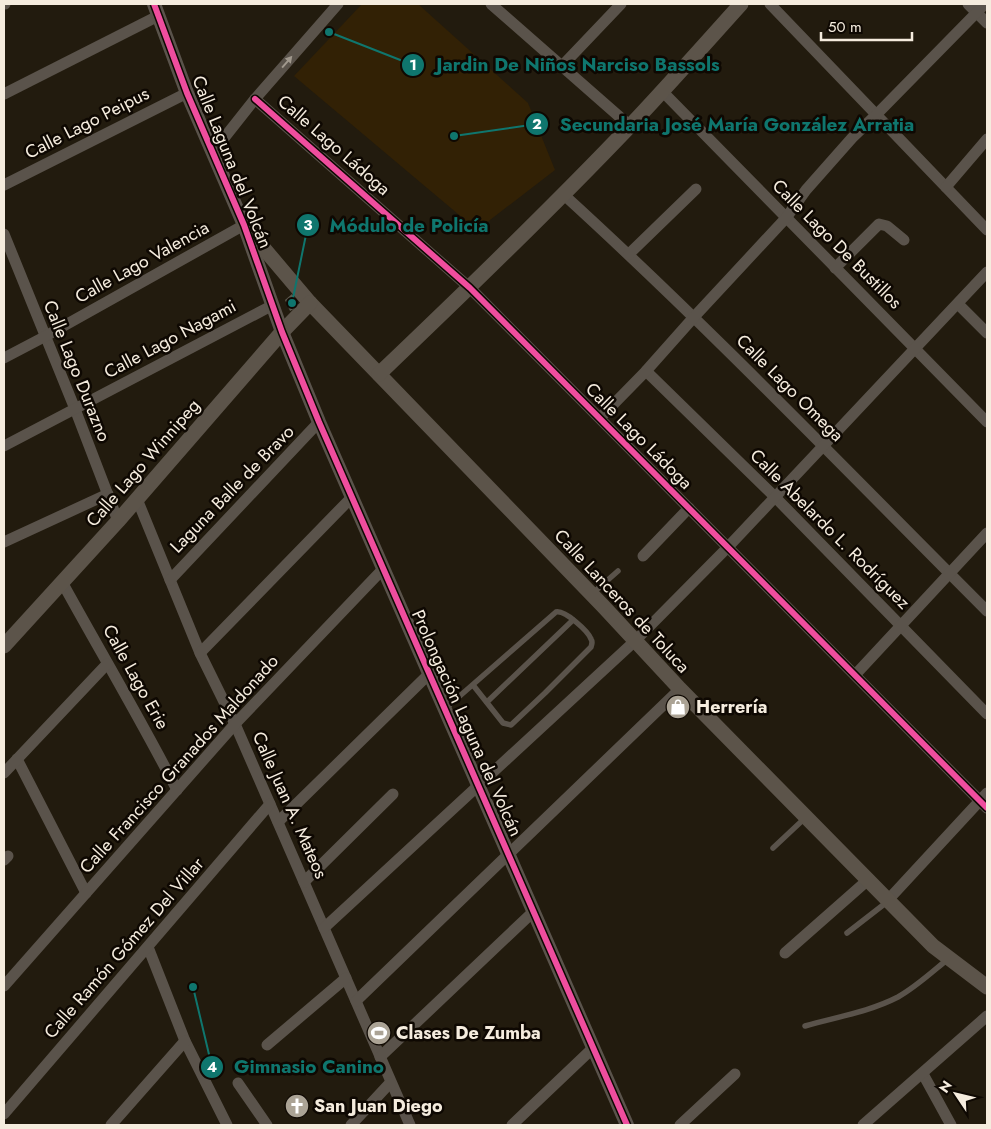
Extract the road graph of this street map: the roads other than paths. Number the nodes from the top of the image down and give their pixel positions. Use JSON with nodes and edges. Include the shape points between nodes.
{"nodes":[{"id":1,"x":338,"y":4,"type":"edge"},
{"id":2,"x":491,"y":4,"type":"edge"},
{"id":3,"x":620,"y":4,"type":"edge"},
{"id":4,"x":741,"y":4,"type":"edge"},
{"id":5,"x":770,"y":4,"type":"edge"},
{"id":6,"x":968,"y":4,"type":"edge"},
{"id":7,"x":985,"y":4,"type":"edge"},
{"id":8,"x":156,"y":10,"type":"edge"},
{"id":9,"x":977,"y":13,"type":"junction"},
{"id":10,"x":987,"y":23,"type":"edge"},
{"id":11,"x":561,"y":67,"type":"junction"},
{"id":12,"x":662,"y":91,"type":"junction"},
{"id":13,"x":187,"y":93,"type":"junction"},
{"id":14,"x":4,"y":94,"type":"edge"},
{"id":15,"x":256,"y":99,"type":"junction"},
{"id":16,"x":877,"y":114,"type":"junction"},
{"id":17,"x":630,"y":126,"type":"junction"},
{"id":18,"x":987,"y":139,"type":"edge"},
{"id":19,"x":213,"y":152,"type":"junction"},
{"id":20,"x":4,"y":185,"type":"edge"},
{"id":21,"x":946,"y":186,"type":"junction"},
{"id":22,"x":696,"y":188,"type":"dead end"},
{"id":23,"x":563,"y":194,"type":"junction"},
{"id":24,"x":786,"y":218,"type":"junction"},
{"id":25,"x":244,"y":225,"type":"junction"},
{"id":26,"x":987,"y":230,"type":"edge"},
{"id":27,"x":4,"y":234,"type":"edge"},
{"id":28,"x":904,"y":240,"type":"dead end"},
{"id":29,"x":629,"y":254,"type":"junction"},
{"id":30,"x":835,"y":268,"type":"junction"},
{"id":31,"x":987,"y":272,"type":"edge"},
{"id":32,"x":470,"y":288,"type":"junction"},
{"id":33,"x":310,"y":303,"type":"junction"},
{"id":34,"x":958,"y":304,"type":"junction"},
{"id":35,"x":273,"y":305,"type":"junction"},
{"id":36,"x":694,"y":317,"type":"junction"},
{"id":37,"x":282,"y":332,"type":"junction"},
{"id":38,"x":987,"y":333,"type":"edge"},
{"id":39,"x":44,"y":337,"type":"junction"},
{"id":40,"x":915,"y":349,"type":"junction"},
{"id":41,"x":4,"y":358,"type":"edge"},
{"id":42,"x":646,"y":371,"type":"junction"},
{"id":43,"x":379,"y":374,"type":"junction"},
{"id":44,"x":75,"y":409,"type":"junction"},
{"id":45,"x":600,"y":418,"type":"junction"},
{"id":46,"x":319,"y":422,"type":"junction"},
{"id":47,"x":987,"y":422,"type":"edge"},
{"id":48,"x":4,"y":446,"type":"edge"},
{"id":49,"x":823,"y":446,"type":"junction"},
{"id":50,"x":108,"y":494,"type":"junction"},
{"id":51,"x":352,"y":497,"type":"junction"},
{"id":52,"x":775,"y":497,"type":"junction"},
{"id":53,"x":137,"y":499,"type":"junction"},
{"id":54,"x":690,"y":508,"type":"junction"},
{"id":55,"x":118,"y":521,"type":"junction"},
{"id":56,"x":987,"y":533,"type":"edge"},
{"id":57,"x":4,"y":542,"type":"edge"},
{"id":58,"x":728,"y":547,"type":"junction"},
{"id":59,"x":643,"y":556,"type":"dead end"},
{"id":60,"x":383,"y":569,"type":"junction"},
{"id":61,"x":618,"y":571,"type":"dead end"},
{"id":62,"x":950,"y":573,"type":"junction"},
{"id":63,"x":170,"y":580,"type":"junction"},
{"id":64,"x":62,"y":582,"type":"junction"},
{"id":65,"x":592,"y":594,"type":"junction"},
{"id":66,"x":987,"y":611,"type":"edge"},
{"id":67,"x":573,"y":620,"type":"junction"},
{"id":68,"x":901,"y":626,"type":"junction"},
{"id":69,"x":636,"y":640,"type":"junction"},
{"id":70,"x":4,"y":646,"type":"edge"},
{"id":71,"x":200,"y":653,"type":"junction"},
{"id":72,"x":107,"y":664,"type":"junction"},
{"id":73,"x":429,"y":674,"type":"junction"},
{"id":74,"x":855,"y":675,"type":"junction"},
{"id":75,"x":473,"y":685,"type":"junction"},
{"id":76,"x":680,"y":689,"type":"junction"},
{"id":77,"x":487,"y":702,"type":"junction"},
{"id":78,"x":445,"y":710,"type":"junction"},
{"id":79,"x":987,"y":714,"type":"edge"},
{"id":80,"x":235,"y":724,"type":"junction"},
{"id":81,"x":17,"y":759,"type":"junction"},
{"id":82,"x":4,"y":773,"type":"edge"},
{"id":83,"x":478,"y":785,"type":"junction"},
{"id":84,"x":178,"y":790,"type":"junction"},
{"id":85,"x":393,"y":794,"type":"dead end"},
{"id":86,"x":985,"y":801,"type":"edge"},
{"id":87,"x":270,"y":804,"type":"junction"},
{"id":88,"x":806,"y":817,"type":"junction"},
{"id":89,"x":278,"y":822,"type":"junction"},
{"id":90,"x":773,"y":848,"type":"dead end"},
{"id":91,"x":508,"y":855,"type":"junction"},
{"id":92,"x":869,"y":879,"type":"junction"},
{"id":93,"x":304,"y":882,"type":"junction"},
{"id":94,"x":86,"y":893,"type":"junction"},
{"id":95,"x":888,"y":900,"type":"junction"},
{"id":96,"x":533,"y":912,"type":"junction"},
{"id":97,"x":324,"y":928,"type":"junction"},
{"id":98,"x":847,"y":933,"type":"dead end"},
{"id":99,"x":148,"y":947,"type":"junction"},
{"id":100,"x":785,"y":953,"type":"dead end"},
{"id":101,"x":948,"y":958,"type":"junction"},
{"id":102,"x":346,"y":978,"type":"junction"},
{"id":103,"x":4,"y":986,"type":"edge"},
{"id":104,"x":987,"y":987,"type":"edge"},
{"id":105,"x":356,"y":1001,"type":"junction"},
{"id":106,"x":987,"y":1016,"type":"edge"},
{"id":107,"x":805,"y":1026,"type":"dead end"},
{"id":108,"x":185,"y":1041,"type":"junction"},
{"id":109,"x":267,"y":1045,"type":"dead end"},
{"id":110,"x":593,"y":1048,"type":"junction"},
{"id":111,"x":380,"y":1057,"type":"junction"},
{"id":112,"x":735,"y":1074,"type":"dead end"},
{"id":113,"x":923,"y":1074,"type":"junction"},
{"id":114,"x":238,"y":1083,"type":"dead end"},
{"id":115,"x":390,"y":1083,"type":"junction"},
{"id":116,"x":4,"y":1114,"type":"edge"},
{"id":117,"x":112,"y":1125,"type":"edge"},
{"id":118,"x":227,"y":1125,"type":"edge"},
{"id":119,"x":267,"y":1125,"type":"edge"},
{"id":120,"x":351,"y":1125,"type":"edge"},
{"id":121,"x":410,"y":1125,"type":"edge"},
{"id":122,"x":512,"y":1125,"type":"edge"},
{"id":123,"x":627,"y":1125,"type":"edge"},
{"id":124,"x":680,"y":1125,"type":"edge"},
{"id":125,"x":864,"y":1125,"type":"edge"},
{"id":126,"x":951,"y":1125,"type":"edge"}],
"edges":[{"from":15,"to":1,"type":"street","one_way":true},
{"from":2,"to":11,"type":"street"},
{"from":3,"to":11,"type":"street"},
{"from":4,"to":12,"type":"main road"},
{"from":5,"to":16,"type":"street"},
{"from":6,"to":9,"type":"street"},
{"from":7,"to":9,"type":"street"},
{"from":8,"to":13,"type":"street","name":"Calle Laguna del Volcán"},
{"from":8,"to":14,"type":"street"},
{"from":9,"to":10,"type":"street"},
{"from":9,"to":16,"type":"street"},
{"from":11,"to":17,"type":"street"},
{"from":12,"to":17,"type":"main road"},
{"from":12,"to":24,"type":"street","name":"Calle Lago De Bustillos"},
{"from":13,"to":19,"type":"street","name":"Calle Laguna del Volcán"},
{"from":13,"to":20,"type":"street","name":"Calle Lago Peipus"},
{"from":15,"to":19,"type":"street"},
{"from":15,"to":32,"type":"street","name":"Calle Lago Ládoga"},
{"from":16,"to":21,"type":"street"},
{"from":16,"to":24,"type":"street","via":[[828,164]]},
{"from":17,"to":23,"type":"main road"},
{"from":18,"to":21,"type":"street"},
{"from":19,"to":25,"type":"street","name":"Calle Laguna del Volcán"},
{"from":21,"to":26,"type":"street"},
{"from":22,"to":29,"type":"street"},
{"from":23,"to":29,"type":"street","name":"Calle Lago Omega"},
{"from":23,"to":32,"type":"main road"},
{"from":24,"to":30,"type":"street","name":"Calle Lago De Bustillos"},
{"from":24,"to":36,"type":"street"},
{"from":25,"to":33,"type":"main road","name":"Calle Lanceros de Toluca"},
{"from":25,"to":35,"type":"street","name":"Calle Laguna del Volcán"},
{"from":25,"to":39,"type":"street","name":"Calle Lago Valencia"},
{"from":27,"to":39,"type":"street","name":"Calle Lago Durazno"},
{"from":28,"to":30,"type":"street","via":[[880,224]]},
{"from":29,"to":36,"type":"street","name":"Calle Lago Omega"},
{"from":30,"to":40,"type":"street","name":"Calle Lago De Bustillos"},
{"from":31,"to":34,"type":"street"},
{"from":32,"to":43,"type":"main road"},
{"from":32,"to":45,"type":"street","name":"Calle Lago Ládoga"},
{"from":33,"to":37,"type":"main road","name":"Calle Lago Winnipeg"},
{"from":33,"to":43,"type":"main road","name":"Calle Lanceros de Toluca"},
{"from":34,"to":38,"type":"street"},
{"from":34,"to":40,"type":"street"},
{"from":35,"to":37,"type":"street","name":"Calle Laguna del Volcán"},
{"from":35,"to":44,"type":"street","name":"Calle Lago Nagami"},
{"from":36,"to":42,"type":"street"},
{"from":36,"to":49,"type":"street","name":"Calle Lago Omega"},
{"from":37,"to":46,"type":"street","name":"Prolongación Laguna del Volcán"},
{"from":37,"to":53,"type":"main road","name":"Calle Lago Winnipeg"},
{"from":39,"to":41,"type":"street","name":"Calle Lago Valencia"},
{"from":39,"to":44,"type":"street","name":"Calle Lago Durazno"},
{"from":40,"to":47,"type":"street","name":"Calle Lago De Bustillos"},
{"from":40,"to":49,"type":"street"},
{"from":42,"to":45,"type":"street"},
{"from":42,"to":52,"type":"street","name":"Calle Abelardo L. Rodríguez"},
{"from":43,"to":65,"type":"main road","name":"Calle Lanceros de Toluca"},
{"from":44,"to":48,"type":"street","name":"Calle Lago Nagami"},
{"from":44,"to":50,"type":"street","name":"Calle Lago Durazno"},
{"from":45,"to":54,"type":"street","name":"Calle Lago Ládoga"},
{"from":46,"to":51,"type":"street","name":"Prolongación Laguna del Volcán"},
{"from":46,"to":63,"type":"street","name":"Laguna Balle de Bravo"},
{"from":49,"to":52,"type":"street"},
{"from":49,"to":62,"type":"street","name":"Calle Lago Omega"},
{"from":50,"to":55,"type":"street","name":"Calle Lago Durazno"},
{"from":50,"to":57,"type":"street"},
{"from":51,"to":60,"type":"street","name":"Prolongación Laguna del Volcán"},
{"from":51,"to":71,"type":"street"},
{"from":52,"to":58,"type":"street"},
{"from":52,"to":68,"type":"street","name":"Calle Abelardo L. Rodríguez"},
{"from":53,"to":55,"type":"main road","name":"Calle Lago Winnipeg"},
{"from":53,"to":63,"type":"street","name":"Calle Juan A. Mateos"},
{"from":54,"to":58,"type":"street","name":"Calle Lago Ládoga"},
{"from":54,"to":59,"type":"street"},
{"from":55,"to":64,"type":"main road","name":"Calle Lago Winnipeg"},
{"from":56,"to":62,"type":"street"},
{"from":58,"to":69,"type":"street"},
{"from":58,"to":74,"type":"street","name":"Calle Lago Ládoga"},
{"from":60,"to":73,"type":"street","name":"Prolongación Laguna del Volcán"},
{"from":60,"to":80,"type":"street","name":"Calle Francisco Granados Maldonado"},
{"from":61,"to":65,"type":"lane"},
{"from":62,"to":66,"type":"street","name":"Calle Lago Omega"},
{"from":62,"to":68,"type":"street"},
{"from":63,"to":71,"type":"street","name":"Calle Juan A. Mateos"},
{"from":64,"to":70,"type":"main road","name":"Calle Lago Winnipeg"},
{"from":64,"to":72,"type":"street","name":"Calle Lago Erie"},
{"from":65,"to":69,"type":"main road","name":"Calle Lanceros de Toluca"},
{"from":67,"to":75,"type":"lane","via":[[563,612],[556,612]]},
{"from":67,"to":77,"type":"lane"},
{"from":67,"to":77,"type":"lane","via":[[591,638],[591,647],[546,693],[511,725],[503,723]]},
{"from":68,"to":74,"type":"street"},
{"from":68,"to":79,"type":"street","name":"Calle Abelardo L. Rodríguez"},
{"from":69,"to":76,"type":"main road","name":"Calle Lanceros de Toluca"},
{"from":69,"to":83,"type":"street"},
{"from":71,"to":80,"type":"street","name":"Calle Juan A. Mateos"},
{"from":72,"to":81,"type":"street"},
{"from":72,"to":84,"type":"street","name":"Calle Lago Erie"},
{"from":73,"to":78,"type":"street","name":"Prolongación Laguna del Volcán"},
{"from":73,"to":89,"type":"street"},
{"from":74,"to":86,"type":"street","name":"Calle Lago Ládoga"},
{"from":75,"to":77,"type":"lane"},
{"from":75,"to":78,"type":"lane"},
{"from":76,"to":88,"type":"main road","name":"Calle Lanceros de Toluca"},
{"from":76,"to":91,"type":"street"},
{"from":78,"to":83,"type":"street","name":"Prolongación Laguna del Volcán"},
{"from":80,"to":84,"type":"street","name":"Calle Francisco Granados Maldonado"},
{"from":80,"to":87,"type":"street","name":"Calle Juan A. Mateos"},
{"from":81,"to":82,"type":"street"},
{"from":81,"to":94,"type":"street"},
{"from":83,"to":91,"type":"street","name":"Prolongación Laguna del Volcán"},
{"from":83,"to":97,"type":"street"},
{"from":84,"to":94,"type":"street","name":"Calle Francisco Granados Maldonado"},
{"from":85,"to":93,"type":"street"},
{"from":86,"to":95,"type":"street"},
{"from":87,"to":89,"type":"street","name":"Calle Juan A. Mateos"},
{"from":87,"to":99,"type":"street","name":"Calle Ramón Gómez Del Villar"},
{"from":88,"to":90,"type":"lane"},
{"from":88,"to":92,"type":"main road","name":"Calle Lanceros de Toluca"},
{"from":89,"to":93,"type":"street","name":"Calle Juan A. Mateos"},
{"from":91,"to":96,"type":"street","name":"Prolongación Laguna del Volcán"},
{"from":91,"to":105,"type":"street"},
{"from":92,"to":95,"type":"main road","name":"Calle Lanceros de Toluca"},
{"from":92,"to":100,"type":"street"},
{"from":93,"to":97,"type":"street","name":"Calle Juan A. Mateos"},
{"from":94,"to":103,"type":"street","name":"Calle Francisco Granados Maldonado"},
{"from":95,"to":98,"type":"lane"},
{"from":95,"to":101,"type":"main road","name":"Calle Lanceros de Toluca"},
{"from":96,"to":110,"type":"street","name":"Prolongación Laguna del Volcán"},
{"from":96,"to":111,"type":"street"},
{"from":97,"to":102,"type":"street","name":"Calle Juan A. Mateos"},
{"from":99,"to":108,"type":"street"},
{"from":99,"to":116,"type":"street","name":"Calle Ramón Gómez Del Villar"},
{"from":101,"to":104,"type":"main road","name":"Calle Lanceros de Toluca"},
{"from":101,"to":107,"type":"lane","via":[[898,997],[876,1007]]},
{"from":102,"to":105,"type":"street","name":"Calle Juan A. Mateos"},
{"from":102,"to":109,"type":"street"},
{"from":105,"to":111,"type":"street","name":"Calle Juan A. Mateos"},
{"from":106,"to":113,"type":"street"},
{"from":108,"to":117,"type":"street"},
{"from":108,"to":118,"type":"street"},
{"from":110,"to":122,"type":"street"},
{"from":110,"to":123,"type":"street","name":"Prolongación Laguna del Volcán"},
{"from":111,"to":115,"type":"street","name":"Calle Juan A. Mateos"},
{"from":112,"to":124,"type":"street"},
{"from":113,"to":125,"type":"street"},
{"from":113,"to":126,"type":"street"},
{"from":114,"to":119,"type":"street"},
{"from":115,"to":120,"type":"street"},
{"from":115,"to":121,"type":"street","name":"Calle Juan A. Mateos"}]}
